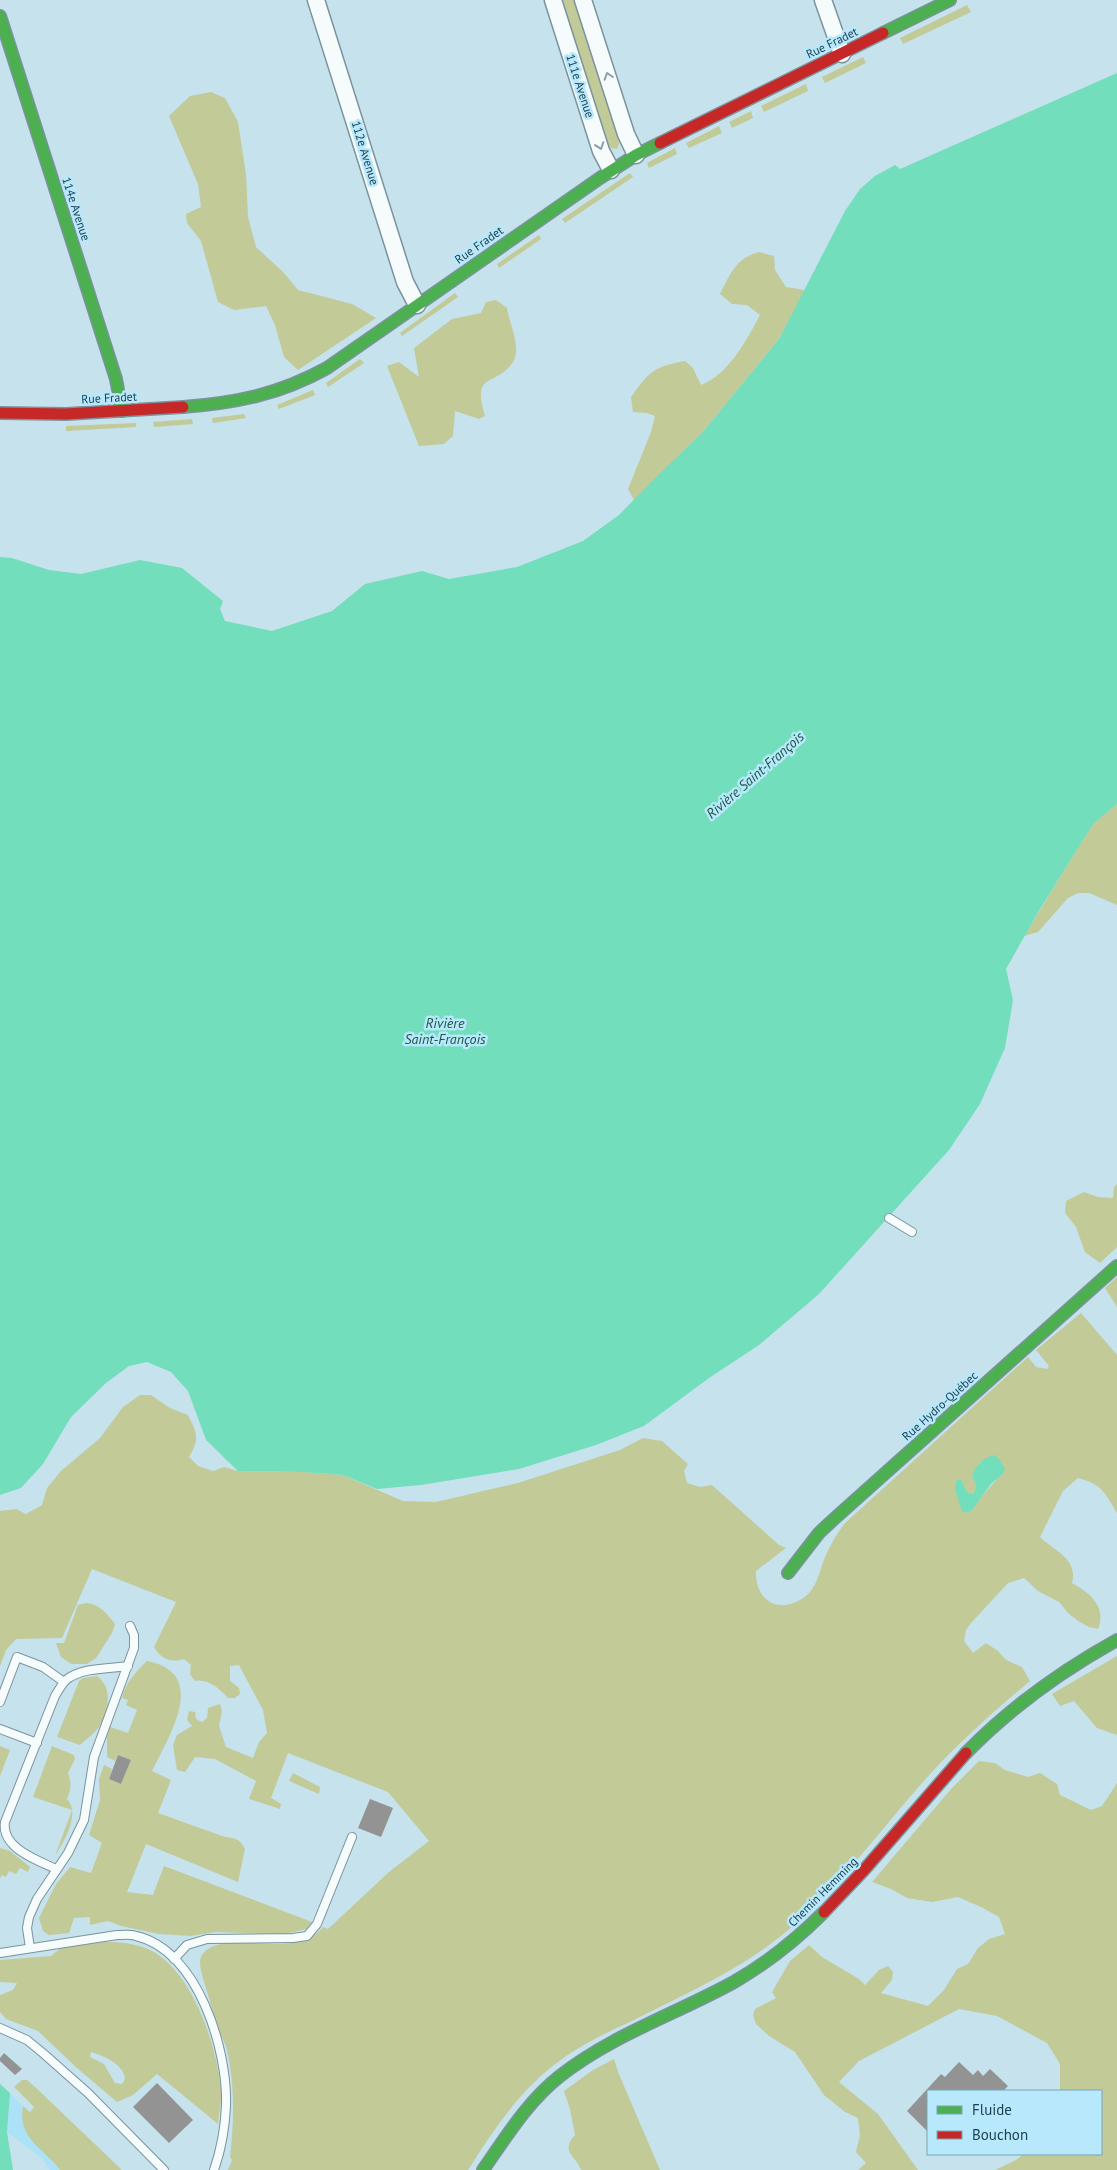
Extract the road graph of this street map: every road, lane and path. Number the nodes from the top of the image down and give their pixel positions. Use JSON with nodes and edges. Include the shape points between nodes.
{"nodes":[{"id":1,"x":316,"y":0,"type":"edge"},
{"id":2,"x":553,"y":0,"type":"edge"},
{"id":3,"x":583,"y":0,"type":"edge"},
{"id":4,"x":823,"y":0,"type":"edge"},
{"id":5,"x":950,"y":0,"type":"edge"},
{"id":6,"x":0,"y":16,"type":"edge"},
{"id":7,"x":842,"y":54,"type":"junction"},
{"id":8,"x":636,"y":155,"type":"junction"},
{"id":9,"x":611,"y":170,"type":"junction"},
{"id":10,"x":417,"y":305,"type":"junction"},
{"id":11,"x":122,"y":411,"type":"junction"},
{"id":12,"x":0,"y":413,"type":"edge"},
{"id":13,"x":889,"y":1218,"type":"dead end"},
{"id":14,"x":912,"y":1232,"type":"dead end"},
{"id":15,"x":1117,"y":1266,"type":"edge"},
{"id":16,"x":788,"y":1573,"type":"dead end"},
{"id":17,"x":130,"y":1626,"type":"dead end"},
{"id":18,"x":1117,"y":1640,"type":"edge"},
{"id":19,"x":128,"y":1666,"type":"junction"},
{"id":20,"x":64,"y":1682,"type":"junction"},
{"id":21,"x":0,"y":1702,"type":"edge"},
{"id":22,"x":0,"y":1729,"type":"edge"},
{"id":23,"x":37,"y":1743,"type":"junction"},
{"id":24,"x":352,"y":1837,"type":"dead end"},
{"id":25,"x":56,"y":1869,"type":"junction"},
{"id":26,"x":30,"y":1948,"type":"junction"},
{"id":27,"x":0,"y":1953,"type":"edge"},
{"id":28,"x":174,"y":1959,"type":"junction"},
{"id":29,"x":0,"y":2028,"type":"edge"},
{"id":30,"x":164,"y":2170,"type":"edge"},
{"id":31,"x":214,"y":2170,"type":"edge"},
{"id":32,"x":483,"y":2170,"type":"edge"}],
"edges":[{"from":1,"to":10,"type":"street","name":"112e Avenue","via":[[405,282]]},
{"from":2,"to":9,"type":"street","name":"111e Avenue","one_way":true,"via":[[601,151]]},
{"from":8,"to":3,"type":"street","one_way":true,"via":[[626,134]]},
{"from":4,"to":7,"type":"street"},
{"from":5,"to":7,"type":"street","name":"Rue Fradet"},
{"from":6,"to":11,"type":"street","name":"114e Avenue","via":[[116,379]]},
{"from":7,"to":8,"type":"street","name":"Rue Fradet"},
{"from":8,"to":9,"type":"street","name":"Rue Fradet"},
{"from":9,"to":10,"type":"street","name":"Rue Fradet"},
{"from":10,"to":11,"type":"street","name":"Rue Fradet","via":[[317,374],[277,392],[217,405]]},
{"from":11,"to":12,"type":"street","name":"Rue Fradet","via":[[46,415]]},
{"from":13,"to":14,"type":"lane"},
{"from":15,"to":16,"type":"street","name":"Rue Hydro-Québec","via":[[834,1518]]},
{"from":17,"to":19,"type":"lane","via":[[134,1634],[134,1648]]},
{"from":18,"to":32,"type":"street","name":"Chemin Hemming","via":[[1054,1679],[986,1732],[844,1894],[787,1947],[728,1986],[616,2041],[561,2076],[525,2111]]},
{"from":19,"to":20,"type":"lane","via":[[84,1672]]},
{"from":19,"to":25,"type":"lane","via":[[94,1757],[84,1820]]},
{"from":20,"to":21,"type":"lane","via":[[43,1667],[17,1657]]},
{"from":20,"to":23,"type":"lane","via":[[55,1696]]},
{"from":22,"to":23,"type":"lane"},
{"from":23,"to":25,"type":"lane","via":[[4,1829],[10,1841],[22,1851]]},
{"from":24,"to":28,"type":"lane","via":[[317,1924],[308,1936],[207,1939],[187,1945]]},
{"from":25,"to":26,"type":"lane","via":[[29,1916]]},
{"from":26,"to":27,"type":"lane"},
{"from":26,"to":28,"type":"lane","via":[[116,1934],[135,1935],[149,1940]]},
{"from":28,"to":31,"type":"lane","via":[[196,1988],[219,2047],[226,2105],[224,2132]]},
{"from":29,"to":30,"type":"lane","via":[[27,2040],[44,2054],[88,2093]]}]}
